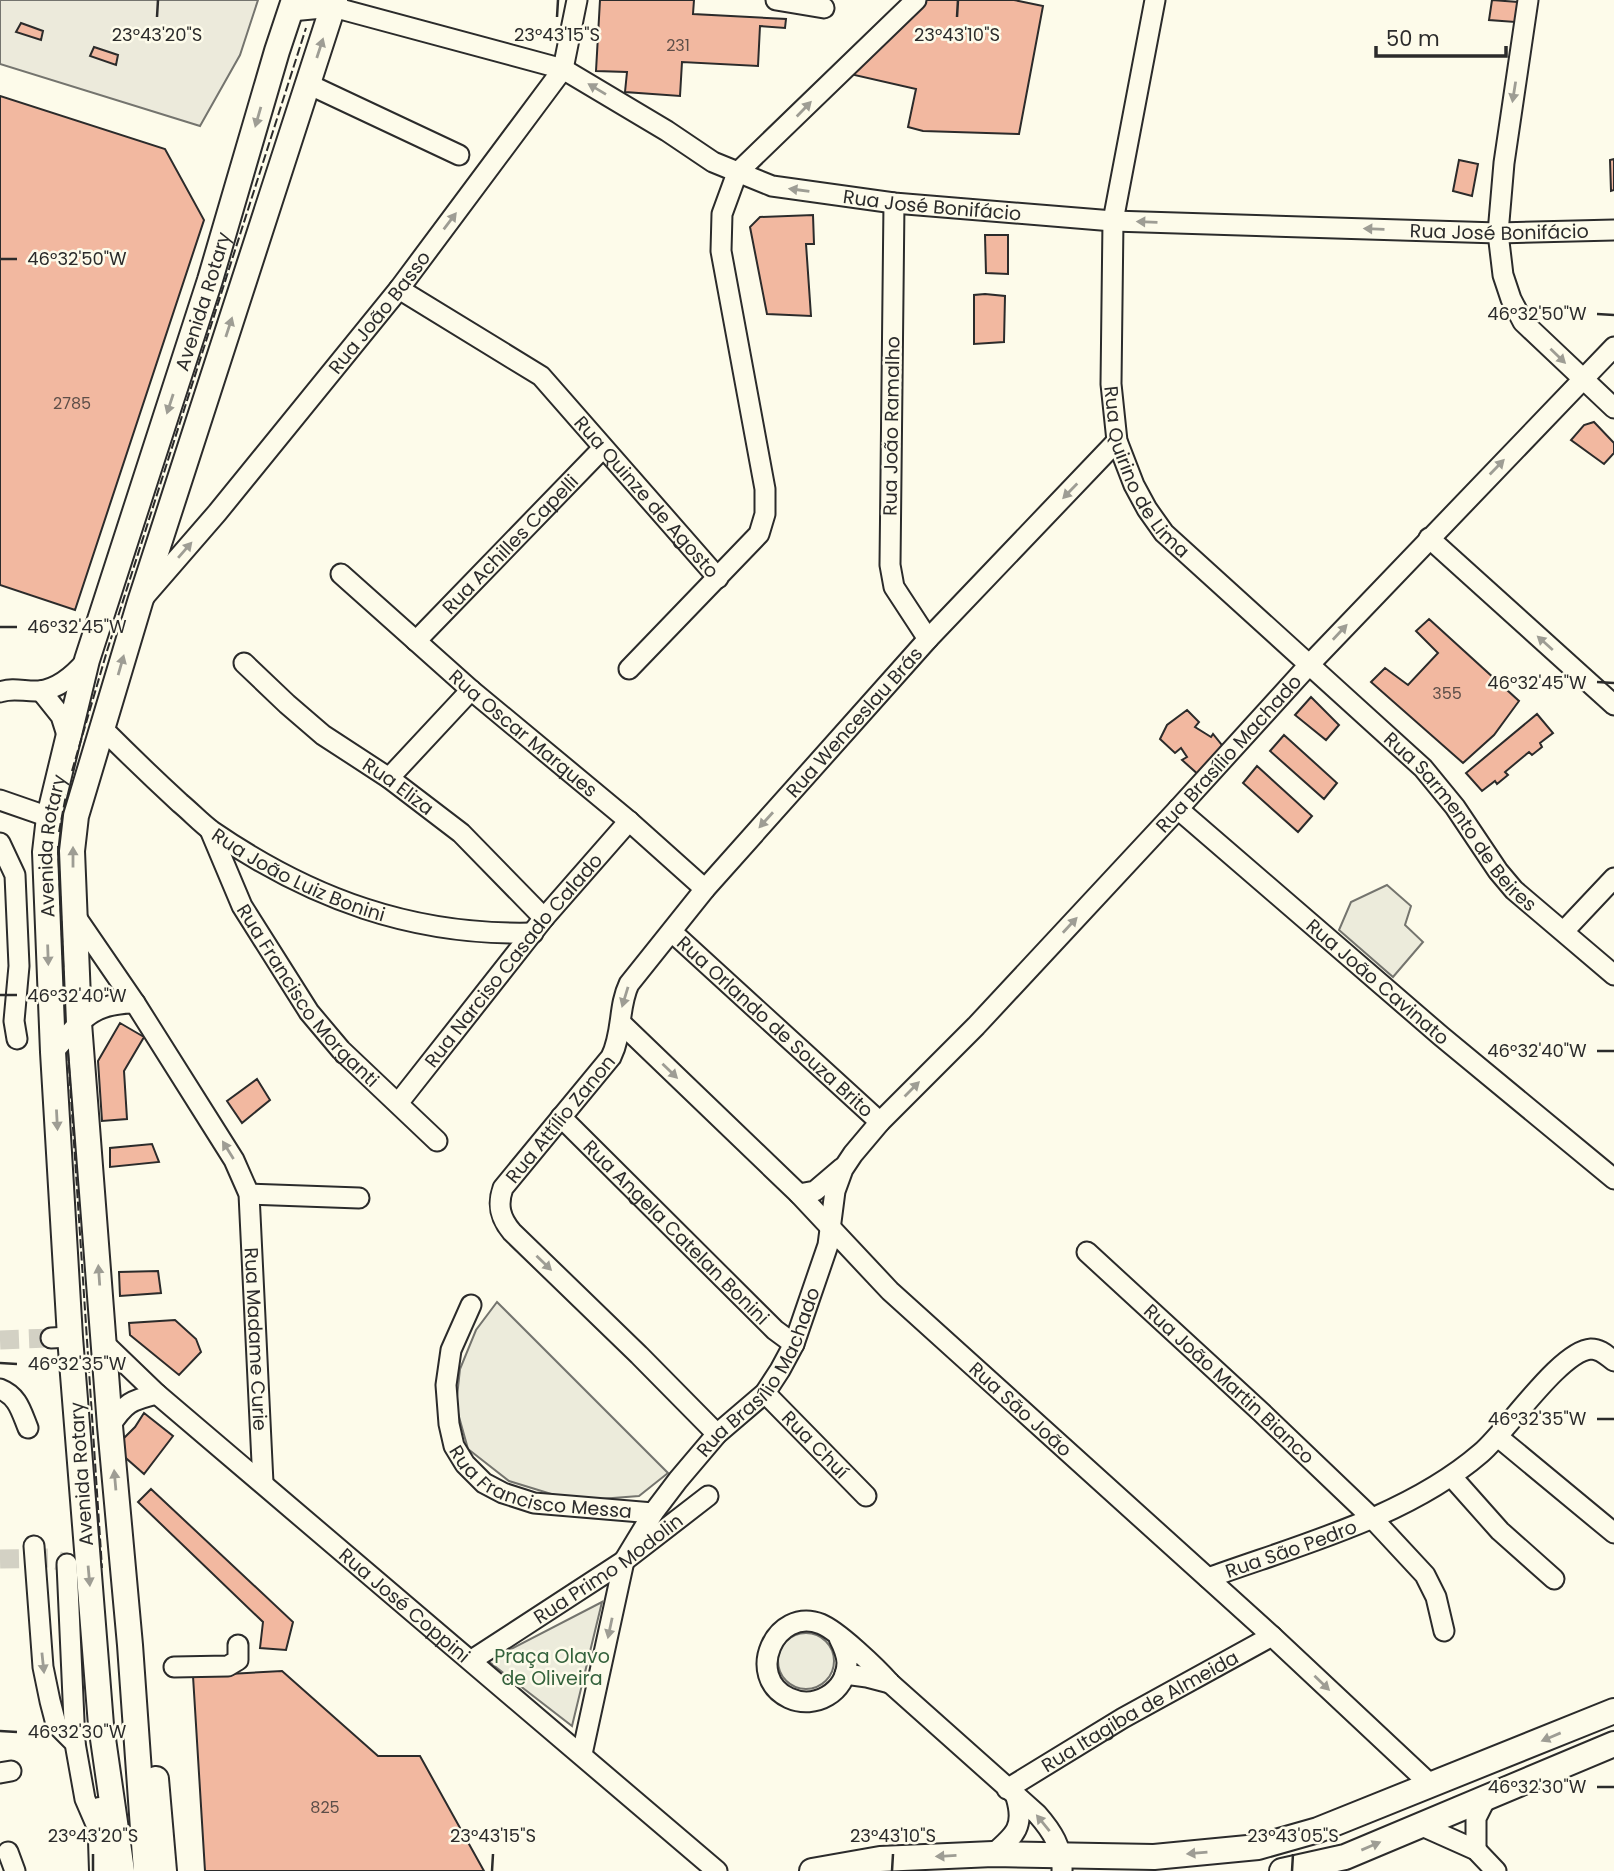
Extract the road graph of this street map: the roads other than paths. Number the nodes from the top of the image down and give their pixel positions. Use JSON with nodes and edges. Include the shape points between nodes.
{"nodes":[{"id":1,"x":577,"y":0,"type":"edge"},
{"id":2,"x":776,"y":0,"type":"edge"},
{"id":3,"x":916,"y":0,"type":"edge"},
{"id":4,"x":1156,"y":0,"type":"edge"},
{"id":5,"x":1528,"y":0,"type":"edge"},
{"id":6,"x":334,"y":3,"type":"edge"},
{"id":7,"x":292,"y":6,"type":"edge"},
{"id":8,"x":824,"y":8,"type":"dead end"},
{"id":9,"x":564,"y":69,"type":"junction"},
{"id":10,"x":309,"y":84,"type":"junction"},
{"id":11,"x":459,"y":155,"type":"dead end"},
{"id":12,"x":737,"y":173,"type":"junction"},
{"id":13,"x":894,"y":203,"type":"junction"},
{"id":14,"x":1114,"y":221,"type":"junction"},
{"id":15,"x":1614,"y":230,"type":"edge"},
{"id":16,"x":1498,"y":233,"type":"junction"},
{"id":17,"x":399,"y":289,"type":"junction"},
{"id":18,"x":1614,"y":347,"type":"edge"},
{"id":19,"x":1582,"y":380,"type":"junction"},
{"id":20,"x":1614,"y":408,"type":"edge"},
{"id":21,"x":1117,"y":441,"type":"junction"},
{"id":22,"x":603,"y":448,"type":"junction"},
{"id":23,"x":1429,"y":538,"type":"junction"},
{"id":24,"x":341,"y":574,"type":"dead end"},
{"id":25,"x":718,"y":578,"type":"junction"},
{"id":26,"x":139,"y":602,"type":"junction"},
{"id":27,"x":929,"y":639,"type":"junction"},
{"id":28,"x":416,"y":640,"type":"junction"},
{"id":29,"x":86,"y":660,"type":"junction"},
{"id":30,"x":244,"y":663,"type":"dead end"},
{"id":31,"x":1308,"y":666,"type":"junction"},
{"id":32,"x":629,"y":669,"type":"dead end"},
{"id":33,"x":471,"y":690,"type":"junction"},
{"id":34,"x":41,"y":691,"type":"junction"},
{"id":35,"x":0,"y":692,"type":"edge"},
{"id":36,"x":1614,"y":705,"type":"edge"},
{"id":37,"x":103,"y":729,"type":"junction"},
{"id":38,"x":68,"y":735,"type":"junction"},
{"id":39,"x":389,"y":778,"type":"junction"},
{"id":40,"x":0,"y":800,"type":"edge"},
{"id":41,"x":1178,"y":809,"type":"junction"},
{"id":42,"x":49,"y":817,"type":"junction"},
{"id":43,"x":629,"y":821,"type":"junction"},
{"id":44,"x":211,"y":830,"type":"junction"},
{"id":45,"x":0,"y":843,"type":"edge"},
{"id":46,"x":1614,"y":878,"type":"edge"},
{"id":47,"x":705,"y":889,"type":"junction"},
{"id":48,"x":8,"y":896,"type":"edge"},
{"id":49,"x":74,"y":914,"type":"junction"},
{"id":50,"x":538,"y":926,"type":"junction"},
{"id":51,"x":1564,"y":931,"type":"junction"},
{"id":52,"x":671,"y":932,"type":"junction"},
{"id":53,"x":1614,"y":975,"type":"edge"},
{"id":54,"x":135,"y":1003,"type":"junction"},
{"id":55,"x":79,"y":1023,"type":"junction"},
{"id":56,"x":621,"y":1023,"type":"junction"},
{"id":57,"x":17,"y":1039,"type":"dead end"},
{"id":58,"x":53,"y":1052,"type":"junction"},
{"id":59,"x":399,"y":1102,"type":"junction"},
{"id":60,"x":561,"y":1117,"type":"junction"},
{"id":61,"x":880,"y":1122,"type":"junction"},
{"id":62,"x":437,"y":1141,"type":"dead end"},
{"id":63,"x":847,"y":1163,"type":"junction"},
{"id":64,"x":1614,"y":1179,"type":"edge"},
{"id":65,"x":799,"y":1194,"type":"junction"},
{"id":66,"x":249,"y":1195,"type":"junction"},
{"id":67,"x":359,"y":1198,"type":"dead end"},
{"id":68,"x":830,"y":1227,"type":"junction"},
{"id":69,"x":1087,"y":1252,"type":"dead end"},
{"id":70,"x":471,"y":1305,"type":"dead end"},
{"id":71,"x":104,"y":1343,"type":"junction"},
{"id":72,"x":794,"y":1344,"type":"junction"},
{"id":73,"x":1607,"y":1356,"type":"edge"},
{"id":74,"x":0,"y":1389,"type":"edge"},
{"id":75,"x":765,"y":1393,"type":"junction"},
{"id":76,"x":157,"y":1394,"type":"junction"},
{"id":77,"x":110,"y":1426,"type":"junction"},
{"id":78,"x":28,"y":1428,"type":"dead end"},
{"id":79,"x":717,"y":1434,"type":"junction"},
{"id":80,"x":1498,"y":1437,"type":"junction"},
{"id":81,"x":1452,"y":1477,"type":"junction"},
{"id":82,"x":263,"y":1483,"type":"junction"},
{"id":83,"x":708,"y":1496,"type":"dead end"},
{"id":84,"x":866,"y":1496,"type":"dead end"},
{"id":85,"x":653,"y":1513,"type":"junction"},
{"id":86,"x":1372,"y":1518,"type":"junction"},
{"id":87,"x":1614,"y":1533,"type":"edge"},
{"id":88,"x":34,"y":1546,"type":"dead end"},
{"id":89,"x":624,"y":1561,"type":"junction"},
{"id":90,"x":67,"y":1564,"type":"dead end"},
{"id":91,"x":1208,"y":1578,"type":"junction"},
{"id":92,"x":1554,"y":1579,"type":"dead end"},
{"id":93,"x":1444,"y":1631,"type":"dead end"},
{"id":94,"x":1272,"y":1636,"type":"junction"},
{"id":95,"x":839,"y":1637,"type":"junction"},
{"id":96,"x":130,"y":1645,"type":"junction"},
{"id":97,"x":237,"y":1645,"type":"dead end"},
{"id":98,"x":472,"y":1660,"type":"junction"},
{"id":99,"x":174,"y":1667,"type":"dead end"},
{"id":100,"x":845,"y":1674,"type":"junction"},
{"id":101,"x":890,"y":1683,"type":"junction"},
{"id":102,"x":1614,"y":1711,"type":"edge"},
{"id":103,"x":101,"y":1725,"type":"junction"},
{"id":104,"x":75,"y":1743,"type":"junction"},
{"id":105,"x":1614,"y":1744,"type":"edge"},
{"id":106,"x":582,"y":1754,"type":"junction"},
{"id":107,"x":1432,"y":1786,"type":"junction"},
{"id":108,"x":1011,"y":1793,"type":"junction"},
{"id":109,"x":1485,"y":1800,"type":"junction"},
{"id":110,"x":1420,"y":1825,"type":"junction"},
{"id":111,"x":1318,"y":1830,"type":"junction"},
{"id":112,"x":100,"y":1834,"type":"junction"},
{"id":113,"x":1476,"y":1850,"type":"junction"},
{"id":114,"x":8,"y":1852,"type":"dead end"},
{"id":115,"x":993,"y":1854,"type":"junction"},
{"id":116,"x":1062,"y":1863,"type":"edge"},
{"id":117,"x":1297,"y":1870,"type":"edge"},
{"id":118,"x":15,"y":1871,"type":"edge"},
{"id":119,"x":102,"y":1871,"type":"edge"},
{"id":120,"x":122,"y":1871,"type":"edge"},
{"id":121,"x":146,"y":1871,"type":"edge"},
{"id":122,"x":164,"y":1871,"type":"edge"},
{"id":123,"x":718,"y":1871,"type":"edge"},
{"id":124,"x":812,"y":1871,"type":"edge"},
{"id":125,"x":1496,"y":1871,"type":"edge"}],
"edges":[{"from":1,"to":9,"type":"street","name":"Rua João Basso"},
{"from":2,"to":8,"type":"street"},
{"from":12,"to":3,"type":"street","one_way":true},
{"from":4,"to":14,"type":"street","name":"Rua Quirino de Lima"},
{"from":5,"to":16,"type":"street","one_way":true},
{"from":6,"to":7,"type":"street","name":"Rua José Bonifácio"},
{"from":6,"to":9,"type":"street","name":"Rua José Bonifácio"},
{"from":10,"to":6,"type":"main road","name":"Avenida Rotary","one_way":true},
{"from":7,"to":29,"type":"main road","name":"Avenida Rotary","one_way":true,"via":[[210,280]]},
{"from":12,"to":9,"type":"street","name":"Rua José Bonifácio","one_way":true},
{"from":17,"to":9,"type":"street","name":"Rua João Basso","one_way":true},
{"from":10,"to":11,"type":"street"},
{"from":26,"to":10,"type":"main road","name":"Avenida Rotary","one_way":true},
{"from":13,"to":12,"type":"street","name":"Rua José Bonifácio","one_way":true,"via":[[772,186]]},
{"from":12,"to":25,"type":"street","name":"Rua Quinze de Agosto","via":[[722,214],[721,251],[765,489],[765,514],[759,534]]},
{"from":13,"to":14,"type":"street","name":"Rua José Bonifácio"},
{"from":13,"to":27,"type":"street","name":"Rua João Ramalho","via":[[890,565],[894,587]]},
{"from":16,"to":14,"type":"street","name":"Rua José Bonifácio","one_way":true},
{"from":14,"to":21,"type":"street","name":"Rua Quirino de Lima","via":[[1111,384]]},
{"from":15,"to":16,"type":"street","name":"Rua José Bonifácio"},
{"from":16,"to":19,"type":"street","one_way":true,"via":[[1503,275],[1523,322]]},
{"from":17,"to":22,"type":"street","name":"Rua Quinze de Agosto","via":[[541,376]]},
{"from":26,"to":17,"type":"street","name":"Rua João Basso","one_way":true,"via":[[218,513]]},
{"from":18,"to":19,"type":"street","name":"Rua Brasílio Machado"},
{"from":19,"to":20,"type":"street"},
{"from":23,"to":19,"type":"street","name":"Rua Brasílio Machado","one_way":true},
{"from":21,"to":27,"type":"street","name":"Rua Wenceslau Brás","one_way":true},
{"from":21,"to":31,"type":"street","name":"Rua Quirino de Lima","via":[[1141,497],[1164,533]]},
{"from":22,"to":25,"type":"street","name":"Rua Quinze de Agosto"},
{"from":22,"to":28,"type":"street","name":"Rua Achilles Capelli"},
{"from":31,"to":23,"type":"street","name":"Rua Brasílio Machado","one_way":true},
{"from":36,"to":23,"type":"street","one_way":true},
{"from":24,"to":28,"type":"street","name":"Rua Oscar Marques"},
{"from":25,"to":32,"type":"street"},
{"from":37,"to":26,"type":"main road","name":"Avenida Rotary","one_way":true},
{"from":27,"to":47,"type":"street","name":"Rua Wenceslau Brás","one_way":true},
{"from":28,"to":33,"type":"street","name":"Rua Oscar Marques"},
{"from":29,"to":34,"type":"street","via":[[67,681]]},
{"from":29,"to":38,"type":"main road","name":"Avenida Rotary"},
{"from":30,"to":39,"type":"street","name":"Rua Eliza","via":[[323,735]]},
{"from":31,"to":41,"type":"street","name":"Rua Brasílio Machado"},
{"from":31,"to":51,"type":"street","name":"Rua Sarmento de Beires","via":[[1428,774],[1497,871]]},
{"from":33,"to":39,"type":"street"},
{"from":33,"to":43,"type":"street","name":"Rua Oscar Marques"},
{"from":34,"to":35,"type":"street"},
{"from":34,"to":38,"type":"street","via":[[61,716]]},
{"from":37,"to":44,"type":"street","name":"Rua João Luiz Bonini"},
{"from":49,"to":37,"type":"main road","name":"Avenida Rotary","one_way":true,"via":[[76,816]]},
{"from":38,"to":42,"type":"main road","name":"Avenida Rotary"},
{"from":39,"to":50,"type":"street","name":"Rua Eliza","via":[[461,833]]},
{"from":40,"to":42,"type":"street"},
{"from":61,"to":41,"type":"street","name":"Rua Brasílio Machado","one_way":true},
{"from":41,"to":64,"type":"street","name":"Rua João Cavinato"},
{"from":42,"to":58,"type":"main road","name":"Avenida Rotary","one_way":true,"via":[[45,870]]},
{"from":43,"to":47,"type":"street","name":"Rua Oscar Marques"},
{"from":43,"to":50,"type":"street","name":"Rua Narciso Casado Calado"},
{"from":44,"to":50,"type":"street","name":"Rua João Luiz Bonini","via":[[288,878],[354,905],[416,923],[488,934]]},
{"from":44,"to":59,"type":"street","name":"Rua Francisco Morganti","via":[[242,906],[309,1012],[341,1049]]},
{"from":45,"to":48,"type":"street","via":[[15,875]]},
{"from":46,"to":51,"type":"street"},
{"from":47,"to":52,"type":"street","name":"Rua Wenceslau Brás"},
{"from":48,"to":57,"type":"street","via":[[19,966]]},
{"from":49,"to":54,"type":"street","name":"Rua Madame Curie"},
{"from":49,"to":55,"type":"main road","name":"Avenida Rotary"},
{"from":50,"to":59,"type":"street","name":"Rua Narciso Casado Calado"},
{"from":51,"to":53,"type":"street","name":"Rua Sarmento de Beires"},
{"from":52,"to":56,"type":"street","name":"Rua Wenceslau Brás","one_way":true,"via":[[629,984]]},
{"from":52,"to":61,"type":"street","name":"Rua Orlando de Souza Brito"},
{"from":54,"to":55,"type":"street","via":[[109,1004]]},
{"from":66,"to":54,"type":"street","name":"Rua Madame Curie","one_way":true,"via":[[234,1160]]},
{"from":55,"to":58,"type":"street"},
{"from":71,"to":55,"type":"main road","name":"Avenida Rotary","one_way":true},
{"from":56,"to":60,"type":"street","name":"Rua Attílio Zanon","via":[[611,1057]]},
{"from":56,"to":65,"type":"street","name":"Rua São João","one_way":true},
{"from":58,"to":103,"type":"main road","name":"Avenida Rotary","one_way":true,"via":[[61,1337]]},
{"from":59,"to":62,"type":"street","name":"Rua Francisco Morganti"},
{"from":60,"to":72,"type":"street","name":"Rua Angela Catelan Bonini"},
{"from":60,"to":79,"type":"street","name":"Rua Attílio Zanon","one_way":true,"via":[[503,1188],[500,1213],[504,1223]]},
{"from":61,"to":63,"type":"street","name":"Rua Brasílio Machado"},
{"from":63,"to":65,"type":"street","name":"Rua Brasílio Machado","via":[[815,1191]]},
{"from":63,"to":68,"type":"street","name":"Rua Brasílio Machado","via":[[835,1191]]},
{"from":65,"to":68,"type":"street","name":"Rua São João"},
{"from":66,"to":67,"type":"street"},
{"from":66,"to":82,"type":"street","name":"Rua Madame Curie"},
{"from":68,"to":72,"type":"street","name":"Rua Brasílio Machado"},
{"from":68,"to":91,"type":"street","name":"Rua São João","via":[[890,1291]]},
{"from":69,"to":86,"type":"street","name":"Rua João Martin Bianco"},
{"from":70,"to":85,"type":"street","name":"Rua Francisco Messa","via":[[451,1350],[446,1385],[454,1446],[465,1464],[484,1483],[534,1503]]},
{"from":71,"to":76,"type":"street","name":"Rua José Coppini"},
{"from":71,"to":77,"type":"main road","name":"Avenida Rotary"},
{"from":72,"to":75,"type":"street","name":"Rua Brasílio Machado"},
{"from":73,"to":80,"type":"street","name":"Rua São Pedro","via":[[1592,1349],[1571,1356]]},
{"from":74,"to":78,"type":"street","via":[[18,1403]]},
{"from":75,"to":79,"type":"street","name":"Rua Brasílio Machado"},
{"from":75,"to":84,"type":"street","name":"Rua Chuí"},
{"from":76,"to":77,"type":"street","via":[[121,1408]]},
{"from":76,"to":82,"type":"street","name":"Rua José Coppini"},
{"from":96,"to":77,"type":"main road","name":"Avenida Rotary","one_way":true},
{"from":79,"to":85,"type":"street","name":"Rua Brasílio Machado"},
{"from":80,"to":81,"type":"street","name":"Rua São Pedro"},
{"from":80,"to":87,"type":"street"},
{"from":81,"to":86,"type":"street","name":"Rua São Pedro"},
{"from":81,"to":92,"type":"street","via":[[1500,1531]]},
{"from":82,"to":98,"type":"street","name":"Rua José Coppini"},
{"from":83,"to":89,"type":"street","name":"Rua Primo Modolin"},
{"from":85,"to":89,"type":"street","name":"Rua Brasílio Machado"},
{"from":86,"to":91,"type":"street","name":"Rua São Pedro"},
{"from":86,"to":93,"type":"street","name":"Rua São Pedro","via":[[1425,1575]]},
{"from":88,"to":104,"type":"street","one_way":true,"via":[[50,1702],[56,1724]]},
{"from":89,"to":98,"type":"street","name":"Rua Primo Modolin"},
{"from":89,"to":106,"type":"street","one_way":true},
{"from":90,"to":104,"type":"street"},
{"from":91,"to":94,"type":"street","name":"Rua São João"},
{"from":94,"to":107,"type":"street","name":"Rua São João","one_way":true},
{"from":94,"to":108,"type":"street","name":"Rua Itagiba de Almeida","via":[[1134,1712]]},
{"from":95,"to":100,"type":"street","via":[[845,1649]]},
{"from":95,"to":100,"type":"street","via":[[812,1622],[791,1625],[769,1647],[766,1668],[783,1695],[803,1702],[833,1692]]},
{"from":95,"to":101,"type":"street"},
{"from":96,"to":121,"type":"main road","name":"Avenida Rotary"},
{"from":96,"to":122,"type":"main road","name":"Avenida Rotary","via":[[149,1699]]},
{"from":97,"to":99,"type":"street","via":[[238,1660],[229,1665]]},
{"from":98,"to":106,"type":"street","name":"Rua José Coppini"},
{"from":100,"to":101,"type":"street"},
{"from":101,"to":108,"type":"street"},
{"from":102,"to":107,"type":"main road","one_way":true},
{"from":103,"to":112,"type":"main road","name":"Avenida Rotary"},
{"from":103,"to":120,"type":"main road","name":"Avenida Rotary"},
{"from":104,"to":112,"type":"street","via":[[85,1799]]},
{"from":105,"to":109,"type":"main road"},
{"from":106,"to":123,"type":"street","name":"Rua José Coppini"},
{"from":107,"to":111,"type":"main road"},
{"from":108,"to":115,"type":"street","via":[[1020,1820],[1017,1831]]},
{"from":116,"to":108,"type":"street","one_way":true,"via":[[1047,1826]]},
{"from":109,"to":110,"type":"main road"},
{"from":109,"to":113,"type":"street","via":[[1476,1818]]},
{"from":110,"to":113,"type":"street"},
{"from":117,"to":110,"type":"main road","one_way":true,"via":[[1345,1857]]},
{"from":111,"to":116,"type":"main road","one_way":true,"via":[[1220,1852]]},
{"from":111,"to":117,"type":"main road"},
{"from":112,"to":119,"type":"main road","name":"Avenida Rotary"},
{"from":113,"to":125,"type":"street"},
{"from":114,"to":118,"type":"street"},
{"from":115,"to":116,"type":"main road"},
{"from":115,"to":124,"type":"main road","one_way":true,"via":[[880,1859]]}]}
